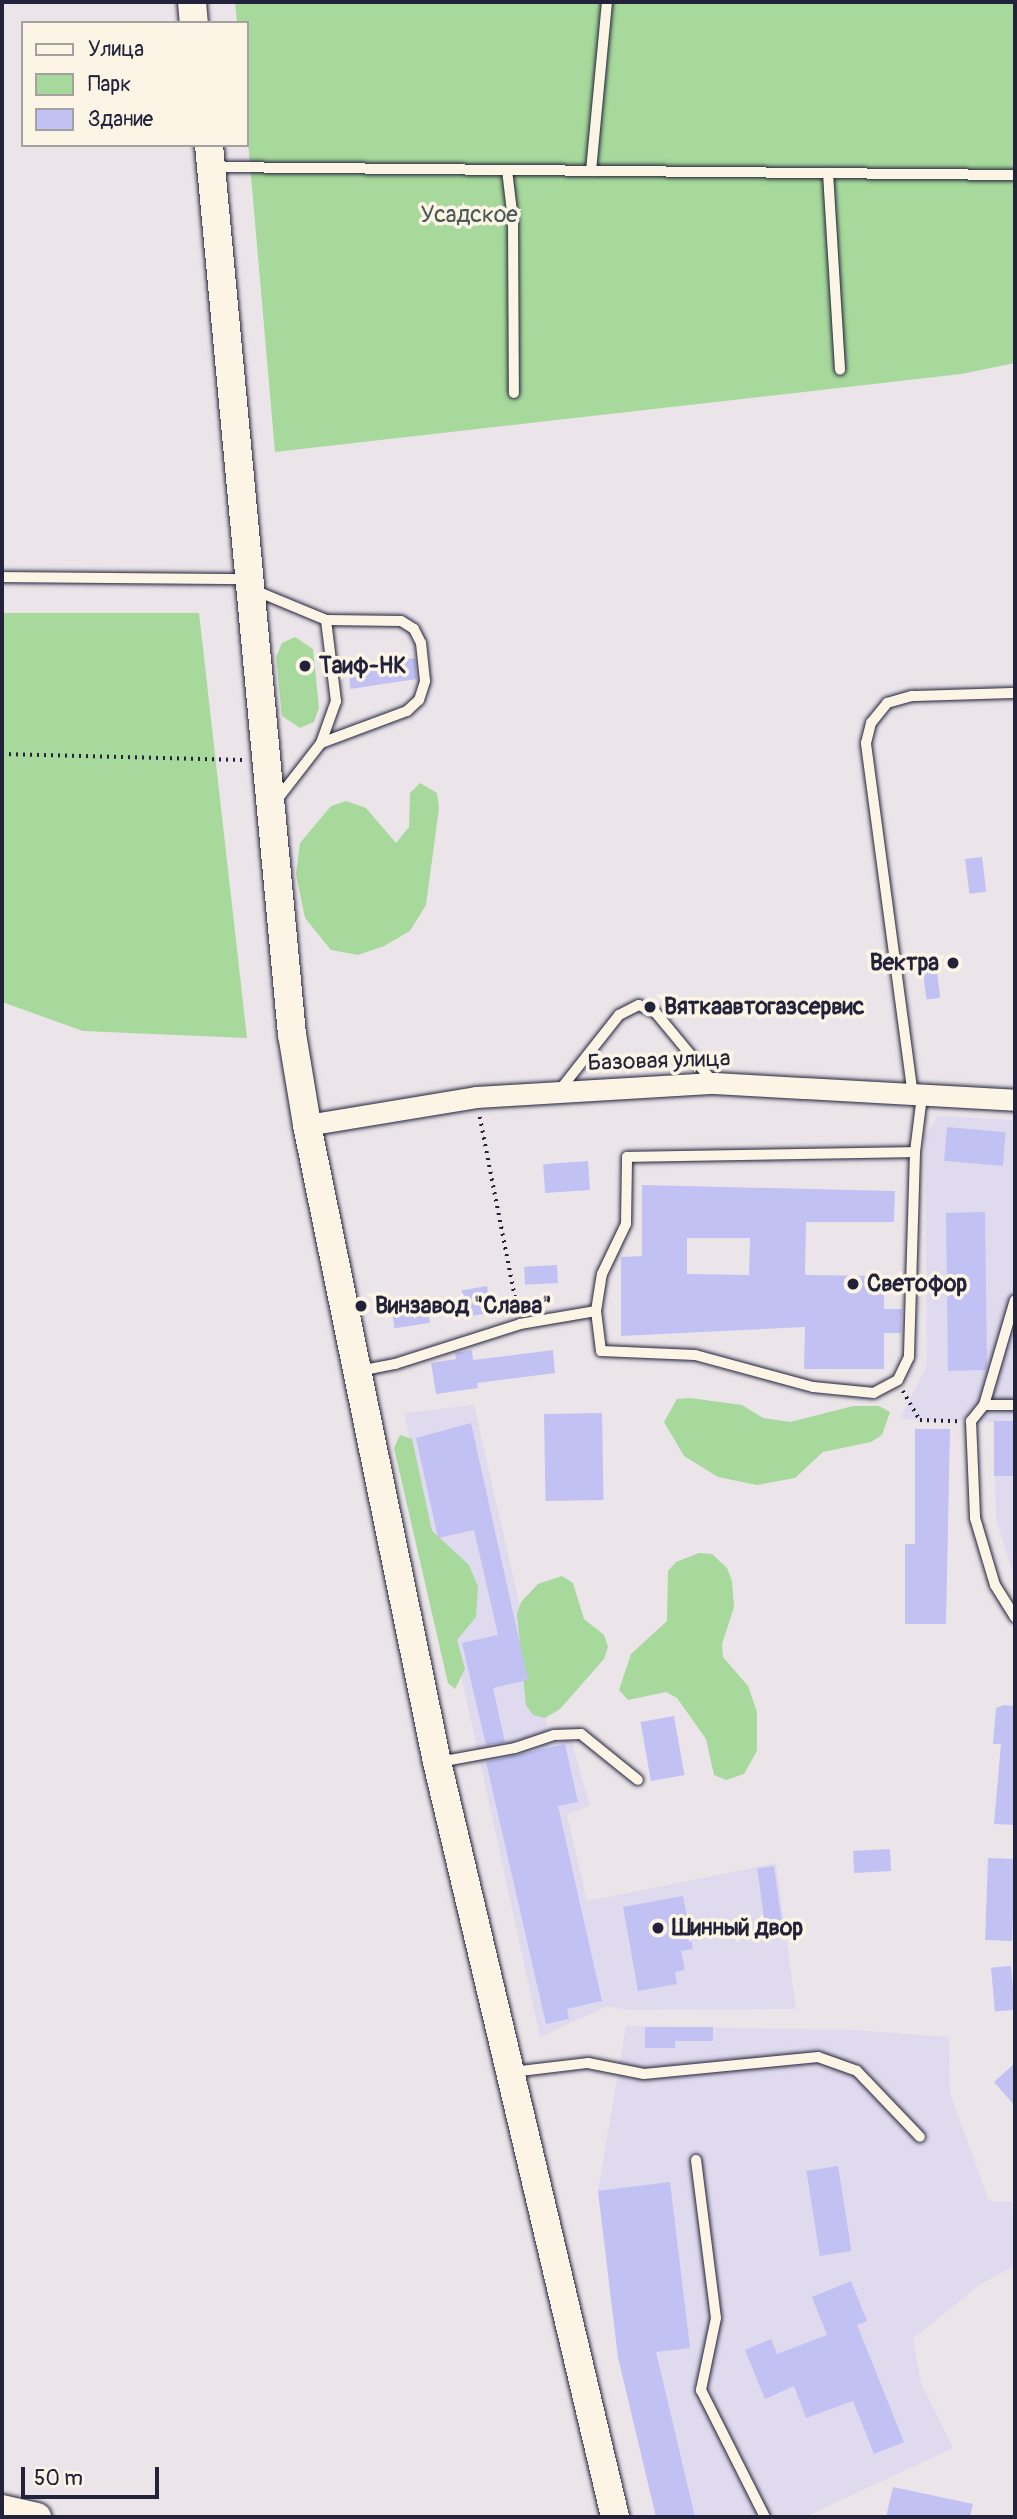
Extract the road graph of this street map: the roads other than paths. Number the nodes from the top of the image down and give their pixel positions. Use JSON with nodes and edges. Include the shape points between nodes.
{"nodes":[{"id":1,"x":192,"y":2,"type":"edge"},
{"id":2,"x":607,"y":2,"type":"edge"},
{"id":3,"x":194,"y":21,"type":"edge"},
{"id":4,"x":210,"y":156,"type":"edge"},
{"id":5,"x":507,"y":170,"type":"junction"},
{"id":6,"x":591,"y":171,"type":"junction"},
{"id":7,"x":828,"y":173,"type":"junction"},
{"id":8,"x":1015,"y":175,"type":"edge"},
{"id":9,"x":840,"y":370,"type":"dead end"},
{"id":10,"x":514,"y":393,"type":"dead end"},
{"id":11,"x":2,"y":577,"type":"edge"},
{"id":12,"x":249,"y":583,"type":"junction"},
{"id":13,"x":326,"y":620,"type":"junction"},
{"id":14,"x":1015,"y":693,"type":"edge"},
{"id":15,"x":321,"y":743,"type":"junction"},
{"id":16,"x":274,"y":804,"type":"junction"},
{"id":17,"x":714,"y":1083,"type":"junction"},
{"id":18,"x":559,"y":1091,"type":"junction"},
{"id":19,"x":917,"y":1096,"type":"junction"},
{"id":20,"x":1015,"y":1100,"type":"edge"},
{"id":21,"x":307,"y":1125,"type":"junction"},
{"id":22,"x":915,"y":1152,"type":"junction"},
{"id":23,"x":1015,"y":1300,"type":"edge"},
{"id":24,"x":596,"y":1311,"type":"junction"},
{"id":25,"x":357,"y":1371,"type":"junction"},
{"id":26,"x":984,"y":1405,"type":"junction"},
{"id":27,"x":1015,"y":1405,"type":"edge"},
{"id":28,"x":1015,"y":1618,"type":"edge"},
{"id":29,"x":437,"y":1762,"type":"junction"},
{"id":30,"x":638,"y":1780,"type":"dead end"},
{"id":31,"x":509,"y":2072,"type":"junction"},
{"id":32,"x":920,"y":2137,"type":"dead end"},
{"id":33,"x":696,"y":2160,"type":"dead end"},
{"id":34,"x":2,"y":2509,"type":"edge"},
{"id":35,"x":37,"y":2517,"type":"edge"},
{"id":36,"x":615,"y":2517,"type":"edge"},
{"id":37,"x":765,"y":2517,"type":"edge"}],
"edges":[{"from":1,"to":3,"type":"main road"},
{"from":2,"to":6,"type":"lane"},
{"from":4,"to":5,"type":"lane"},
{"from":4,"to":12,"type":"main road"},
{"from":5,"to":6,"type":"lane"},
{"from":5,"to":10,"type":"lane","via":[[513,220]]},
{"from":6,"to":7,"type":"lane"},
{"from":7,"to":8,"type":"lane"},
{"from":7,"to":9,"type":"lane"},
{"from":11,"to":12,"type":"lane"},
{"from":12,"to":13,"type":"lane"},
{"from":12,"to":16,"type":"main road"},
{"from":13,"to":15,"type":"lane","via":[[335,701]]},
{"from":13,"to":15,"type":"lane","via":[[401,621],[414,629],[421,643],[425,681],[419,700],[407,711]]},
{"from":14,"to":19,"type":"lane","via":[[912,696],[887,703],[871,723],[866,743]]},
{"from":15,"to":16,"type":"lane"},
{"from":16,"to":21,"type":"main road","via":[[292,1034]]},
{"from":17,"to":18,"type":"street","name":"Базовая улица"},
{"from":17,"to":18,"type":"lane","via":[[656,1013],[639,1005],[619,1015]]},
{"from":17,"to":19,"type":"street","name":"Базовая улица"},
{"from":18,"to":21,"type":"street","name":"Базовая улица","via":[[476,1097]]},
{"from":19,"to":20,"type":"street","name":"Базовая улица"},
{"from":19,"to":22,"type":"lane"},
{"from":21,"to":25,"type":"main road"},
{"from":22,"to":24,"type":"lane","via":[[627,1157],[626,1224],[602,1274]]},
{"from":22,"to":24,"type":"lane","via":[[909,1357],[898,1380],[874,1393],[813,1387],[695,1355],[601,1351]]},
{"from":23,"to":26,"type":"lane"},
{"from":24,"to":25,"type":"lane","via":[[520,1325],[395,1364]]},
{"from":25,"to":29,"type":"main road"},
{"from":26,"to":27,"type":"lane"},
{"from":26,"to":28,"type":"lane","via":[[971,1421],[975,1518],[995,1585]]},
{"from":29,"to":30,"type":"lane","via":[[515,1748],[554,1735],[581,1734]]},
{"from":29,"to":31,"type":"main road"},
{"from":31,"to":32,"type":"lane","via":[[587,2063],[644,2074],[818,2057],[857,2071]]},
{"from":31,"to":36,"type":"main road"},
{"from":33,"to":37,"type":"lane","via":[[716,2318],[701,2390]]},
{"from":34,"to":35,"type":"main road"}]}
